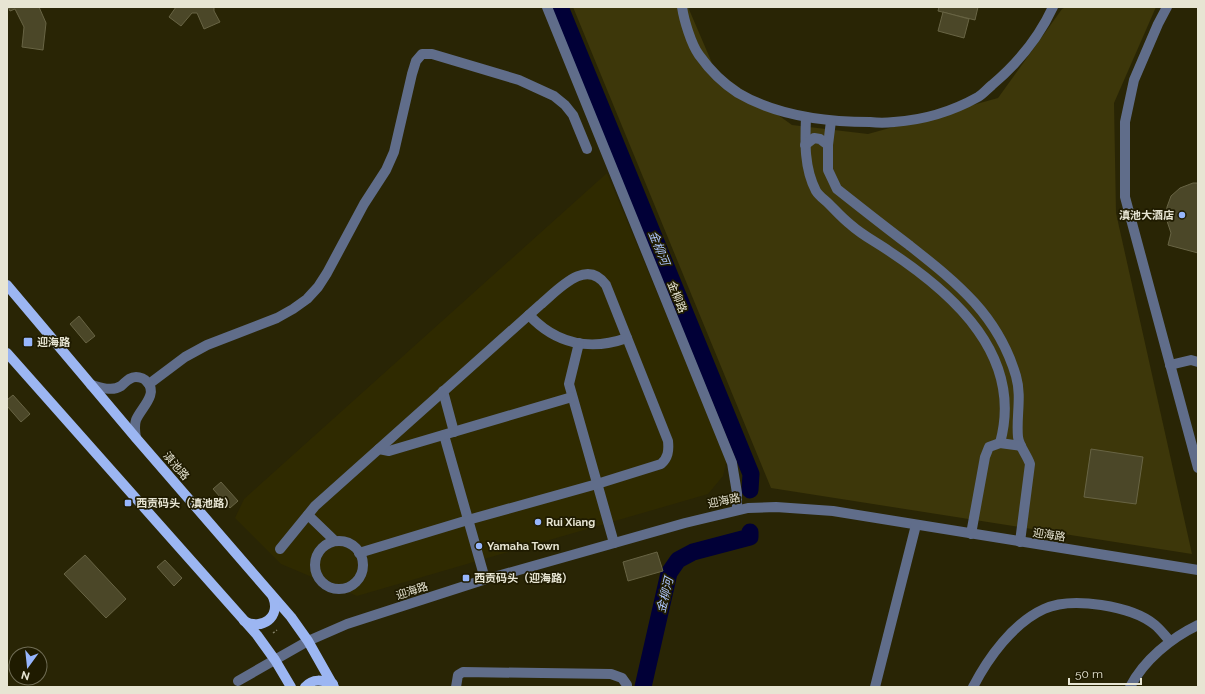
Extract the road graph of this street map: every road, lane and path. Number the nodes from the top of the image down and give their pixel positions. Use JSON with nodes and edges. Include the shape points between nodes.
{"nodes":[{"id":1,"x":547,"y":7,"type":"edge"},
{"id":2,"x":682,"y":7,"type":"edge"},
{"id":3,"x":1053,"y":7,"type":"edge"},
{"id":4,"x":1167,"y":7,"type":"edge"},
{"id":5,"x":806,"y":117,"type":"junction"},
{"id":6,"x":831,"y":121,"type":"junction"},
{"id":7,"x":805,"y":145,"type":"junction"},
{"id":8,"x":828,"y":146,"type":"junction"},
{"id":9,"x":587,"y":149,"type":"dead end"},
{"id":10,"x":7,"y":285,"type":"edge"},
{"id":11,"x":529,"y":315,"type":"junction"},
{"id":12,"x":627,"y":338,"type":"junction"},
{"id":13,"x":579,"y":343,"type":"junction"},
{"id":14,"x":7,"y":353,"type":"edge"},
{"id":15,"x":1198,"y":362,"type":"edge"},
{"id":16,"x":1170,"y":365,"type":"junction"},
{"id":17,"x":149,"y":384,"type":"junction"},
{"id":18,"x":91,"y":385,"type":"junction"},
{"id":19,"x":444,"y":391,"type":"junction"},
{"id":20,"x":572,"y":397,"type":"junction"},
{"id":21,"x":449,"y":433,"type":"junction"},
{"id":22,"x":136,"y":438,"type":"junction"},
{"id":23,"x":1000,"y":443,"type":"junction"},
{"id":24,"x":1021,"y":446,"type":"junction"},
{"id":25,"x":379,"y":449,"type":"junction"},
{"id":26,"x":1198,"y":468,"type":"edge"},
{"id":27,"x":597,"y":484,"type":"junction"},
{"id":28,"x":737,"y":510,"type":"junction"},
{"id":29,"x":308,"y":515,"type":"junction"},
{"id":30,"x":468,"y":520,"type":"junction"},
{"id":31,"x":916,"y":525,"type":"junction"},
{"id":32,"x":971,"y":534,"type":"junction"},
{"id":33,"x":335,"y":541,"type":"junction"},
{"id":34,"x":1020,"y":542,"type":"junction"},
{"id":35,"x":614,"y":543,"type":"junction"},
{"id":36,"x":280,"y":549,"type":"dead end"},
{"id":37,"x":359,"y":553,"type":"junction"},
{"id":38,"x":1198,"y":570,"type":"edge"},
{"id":39,"x":485,"y":579,"type":"junction"},
{"id":40,"x":272,"y":596,"type":"junction"},
{"id":41,"x":244,"y":621,"type":"junction"},
{"id":42,"x":1198,"y":625,"type":"edge"},
{"id":43,"x":277,"y":630,"type":"dead end"},
{"id":44,"x":273,"y":633,"type":"dead end"},
{"id":45,"x":308,"y":640,"type":"junction"},
{"id":46,"x":1170,"y":641,"type":"junction"},
{"id":47,"x":275,"y":660,"type":"junction"},
{"id":48,"x":238,"y":681,"type":"dead end"},
{"id":49,"x":333,"y":686,"type":"edge"},
{"id":50,"x":291,"y":687,"type":"edge"},
{"id":51,"x":305,"y":687,"type":"edge"},
{"id":52,"x":456,"y":687,"type":"edge"},
{"id":53,"x":627,"y":687,"type":"edge"},
{"id":54,"x":875,"y":687,"type":"edge"},
{"id":55,"x":973,"y":687,"type":"edge"},
{"id":56,"x":1130,"y":687,"type":"edge"}],
"edges":[{"from":1,"to":28,"type":"street","name":"金柳路","via":[[732,463]]},
{"from":2,"to":5,"type":"street","via":[[698,54],[719,78],[738,93],[767,107]]},
{"from":3,"to":6,"type":"street","via":[[1046,23],[1022,55],[1006,73],[978,96],[946,111],[901,121]]},
{"from":4,"to":16,"type":"street","via":[[1134,80],[1125,122],[1125,197]]},
{"from":5,"to":6,"type":"street"},
{"from":5,"to":7,"type":"street"},
{"from":6,"to":8,"type":"street"},
{"from":7,"to":8,"type":"street","via":[[814,138],[820,139]]},
{"from":7,"to":23,"type":"street","via":[[808,173],[817,193],[850,225],[906,262],[942,290],[979,331],[994,357],[1002,381],[1005,428]]},
{"from":8,"to":24,"type":"street","via":[[828,170],[837,189],[952,278],[991,322],[1007,350],[1017,378],[1020,403],[1018,437]]},
{"from":9,"to":17,"type":"street","via":[[573,115],[554,96],[519,80],[432,54],[422,54],[416,61],[394,152],[386,170],[318,287],[293,309],[277,318],[207,345],[185,357]]},
{"from":10,"to":18,"type":"main road","name":"滇池路"},
{"from":11,"to":12,"type":"street","via":[[576,277],[594,274],[606,285]]},
{"from":11,"to":13,"type":"street","via":[[551,333]]},
{"from":11,"to":19,"type":"street"},
{"from":12,"to":13,"type":"street","via":[[603,344]]},
{"from":12,"to":27,"type":"street","via":[[668,441],[669,450],[661,464]]},
{"from":13,"to":20,"type":"street","via":[[569,384]]},
{"from":14,"to":41,"type":"main road"},
{"from":15,"to":16,"type":"street","via":[[1191,360]]},
{"from":16,"to":26,"type":"street"},
{"from":17,"to":18,"type":"street","via":[[144,379],[136,377],[115,388]]},
{"from":17,"to":22,"type":"street","via":[[150,399],[136,421]]},
{"from":18,"to":22,"type":"main road","name":"滇池路"},
{"from":19,"to":21,"type":"street"},
{"from":19,"to":25,"type":"street"},
{"from":20,"to":21,"type":"street"},
{"from":20,"to":27,"type":"street"},
{"from":21,"to":25,"type":"street","via":[[388,451]]},
{"from":21,"to":30,"type":"street"},
{"from":22,"to":40,"type":"main road","name":"滇池路"},
{"from":23,"to":24,"type":"street"},
{"from":23,"to":32,"type":"street","via":[[990,447],[985,457]]},
{"from":24,"to":34,"type":"street","via":[[1030,464]]},
{"from":25,"to":29,"type":"street"},
{"from":27,"to":30,"type":"street"},
{"from":27,"to":35,"type":"street"},
{"from":28,"to":31,"type":"street","name":"迎海路","via":[[776,507],[833,511]]},
{"from":28,"to":35,"type":"street","name":"迎海路"},
{"from":29,"to":33,"type":"street"},
{"from":29,"to":36,"type":"street"},
{"from":30,"to":37,"type":"street"},
{"from":30,"to":39,"type":"street"},
{"from":31,"to":32,"type":"street","name":"迎海路"},
{"from":31,"to":54,"type":"street"},
{"from":32,"to":34,"type":"street","name":"迎海路"},
{"from":33,"to":37,"type":"street","via":[[352,545]]},
{"from":33,"to":37,"type":"street","via":[[320,549],[315,560],[318,576],[330,587],[347,587],[360,576],[362,564]]},
{"from":34,"to":38,"type":"street","name":"迎海路"},
{"from":35,"to":39,"type":"street","name":"迎海路"},
{"from":39,"to":45,"type":"street","name":"迎海路","via":[[347,624]]},
{"from":40,"to":41,"type":"main road","via":[[275,606],[269,620],[260,625]]},
{"from":40,"to":45,"type":"main road","name":"滇池路"},
{"from":41,"to":47,"type":"main road"},
{"from":42,"to":46,"type":"street"},
{"from":43,"to":44,"type":"path"},
{"from":45,"to":47,"type":"street","name":"迎海路"},
{"from":45,"to":49,"type":"main road","name":"滇池路"},
{"from":46,"to":55,"type":"street","via":[[1155,625],[1134,613],[1089,603],[1065,604],[1045,609],[1005,639],[980,672]]},
{"from":46,"to":56,"type":"street","via":[[1148,662]]},
{"from":47,"to":48,"type":"street","name":"迎海路"},
{"from":47,"to":50,"type":"main road"},
{"from":49,"to":51,"type":"main road","via":[[316,680]]},
{"from":52,"to":53,"type":"street","via":[[458,675],[463,672],[611,674],[622,678]]}]}
